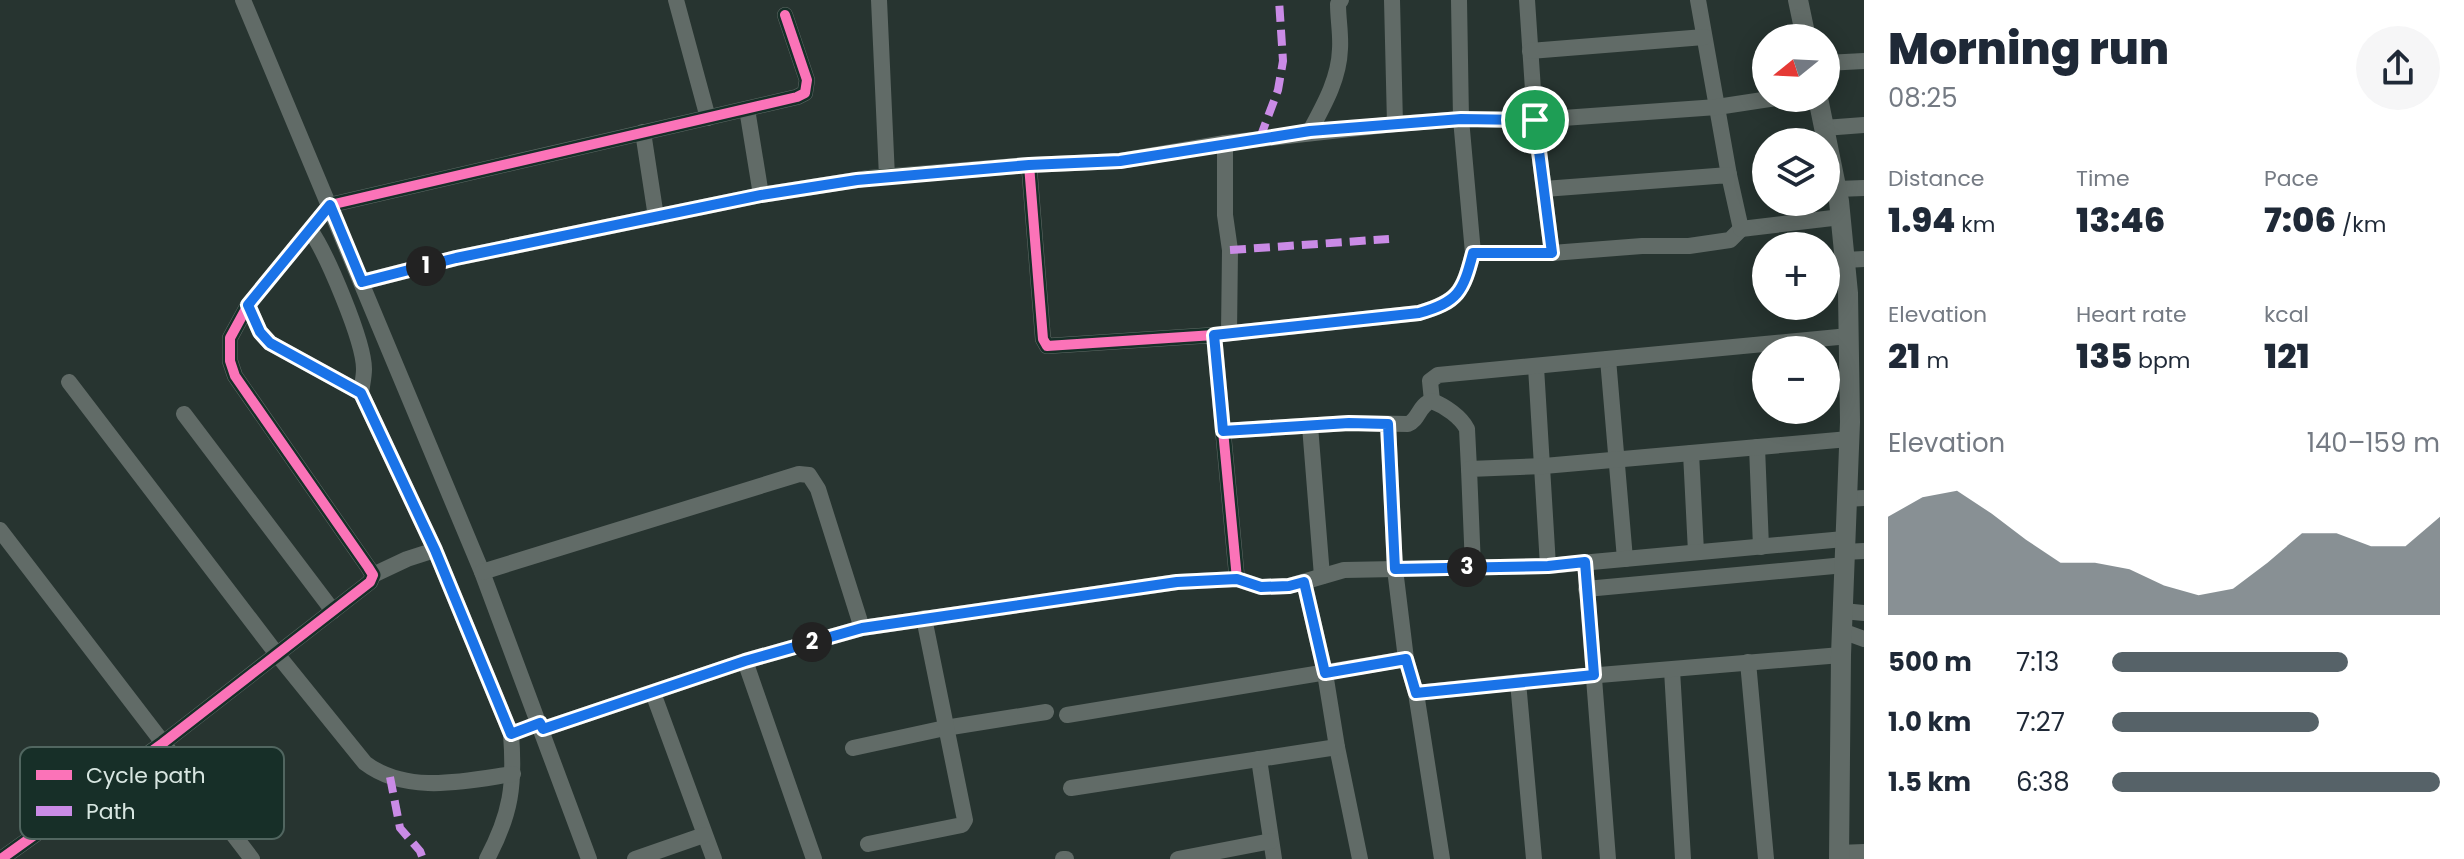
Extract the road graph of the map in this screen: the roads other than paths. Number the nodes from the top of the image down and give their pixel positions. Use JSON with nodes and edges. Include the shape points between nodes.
{"nodes":[{"id":1,"x":243,"y":0,"type":"edge"},
{"id":2,"x":676,"y":0,"type":"edge"},
{"id":3,"x":879,"y":0,"type":"edge"},
{"id":4,"x":1341,"y":0,"type":"edge"},
{"id":5,"x":1392,"y":0,"type":"edge"},
{"id":6,"x":1459,"y":0,"type":"edge"},
{"id":7,"x":1527,"y":0,"type":"edge"},
{"id":8,"x":1698,"y":0,"type":"edge"},
{"id":9,"x":1798,"y":0,"type":"edge"},
{"id":10,"x":785,"y":15,"type":"dead end"},
{"id":11,"x":1803,"y":24,"type":"edge"},
{"id":12,"x":1704,"y":37,"type":"junction"},
{"id":13,"x":1530,"y":51,"type":"junction"},
{"id":14,"x":1864,"y":61,"type":"edge"},
{"id":15,"x":1840,"y":62,"type":"edge"},
{"id":16,"x":1752,"y":102,"type":"edge"},
{"id":17,"x":1717,"y":107,"type":"junction"},
{"id":18,"x":747,"y":109,"type":"junction"},
{"id":19,"x":1821,"y":112,"type":"edge"},
{"id":20,"x":708,"y":118,"type":"junction"},
{"id":21,"x":1461,"y":119,"type":"junction"},
{"id":22,"x":1535,"y":120,"type":"junction"},
{"id":23,"x":1395,"y":124,"type":"junction"},
{"id":24,"x":1864,"y":125,"type":"edge"},
{"id":25,"x":1824,"y":128,"type":"joint"},
{"id":26,"x":1310,"y":131,"type":"junction"},
{"id":27,"x":643,"y":132,"type":"junction"},
{"id":28,"x":1225,"y":143,"type":"junction"},
{"id":29,"x":1029,"y":165,"type":"junction"},
{"id":30,"x":1729,"y":175,"type":"junction"},
{"id":31,"x":887,"y":177,"type":"junction"},
{"id":32,"x":1864,"y":188,"type":"edge"},
{"id":33,"x":1544,"y":189,"type":"junction"},
{"id":34,"x":1840,"y":189,"type":"edge"},
{"id":35,"x":761,"y":195,"type":"junction"},
{"id":36,"x":330,"y":205,"type":"junction"},
{"id":37,"x":1840,"y":210,"type":"edge"},
{"id":38,"x":656,"y":217,"type":"junction"},
{"id":39,"x":1841,"y":217,"type":"junction"},
{"id":40,"x":1741,"y":229,"type":"junction"},
{"id":41,"x":310,"y":230,"type":"junction"},
{"id":42,"x":1473,"y":253,"type":"junction"},
{"id":43,"x":1552,"y":253,"type":"junction"},
{"id":44,"x":1855,"y":259,"type":"edge"},
{"id":45,"x":362,"y":282,"type":"junction"},
{"id":46,"x":248,"y":305,"type":"junction"},
{"id":47,"x":1854,"y":329,"type":"edge"},
{"id":48,"x":1221,"y":334,"type":"junction"},
{"id":49,"x":1608,"y":359,"type":"junction"},
{"id":50,"x":1536,"y":367,"type":"junction"},
{"id":51,"x":69,"y":382,"type":"dead end"},
{"id":52,"x":1857,"y":387,"type":"edge"},
{"id":53,"x":361,"y":393,"type":"junction"},
{"id":54,"x":1432,"y":401,"type":"junction"},
{"id":55,"x":184,"y":414,"type":"dead end"},
{"id":56,"x":1388,"y":424,"type":"junction"},
{"id":57,"x":1310,"y":426,"type":"junction"},
{"id":58,"x":1223,"y":431,"type":"junction"},
{"id":59,"x":1854,"y":445,"type":"edge"},
{"id":60,"x":1757,"y":447,"type":"junction"},
{"id":61,"x":1691,"y":453,"type":"junction"},
{"id":62,"x":1616,"y":458,"type":"junction"},
{"id":63,"x":1544,"y":466,"type":"junction"},
{"id":64,"x":1469,"y":469,"type":"junction"},
{"id":65,"x":1855,"y":498,"type":"edge"},
{"id":66,"x":0,"y":530,"type":"edge"},
{"id":67,"x":1761,"y":547,"type":"junction"},
{"id":68,"x":435,"y":550,"type":"junction"},
{"id":69,"x":1696,"y":552,"type":"junction"},
{"id":70,"x":1849,"y":552,"type":"edge"},
{"id":71,"x":1625,"y":559,"type":"junction"},
{"id":72,"x":1585,"y":562,"type":"junction"},
{"id":73,"x":1548,"y":566,"type":"junction"},
{"id":74,"x":1473,"y":567,"type":"junction"},
{"id":75,"x":1395,"y":569,"type":"junction"},
{"id":76,"x":482,"y":572,"type":"junction"},
{"id":77,"x":373,"y":575,"type":"junction"},
{"id":78,"x":1322,"y":576,"type":"junction"},
{"id":79,"x":1237,"y":579,"type":"junction"},
{"id":80,"x":1304,"y":582,"type":"junction"},
{"id":81,"x":1586,"y":589,"type":"junction"},
{"id":82,"x":333,"y":611,"type":"junction"},
{"id":83,"x":1864,"y":613,"type":"edge"},
{"id":84,"x":924,"y":618,"type":"junction"},
{"id":85,"x":1842,"y":621,"type":"junction"},
{"id":86,"x":862,"y":628,"type":"junction"},
{"id":87,"x":1864,"y":639,"type":"edge"},
{"id":88,"x":276,"y":653,"type":"junction"},
{"id":89,"x":1841,"y":655,"type":"junction"},
{"id":90,"x":1406,"y":659,"type":"junction"},
{"id":91,"x":745,"y":661,"type":"junction"},
{"id":92,"x":1748,"y":662,"type":"junction"},
{"id":93,"x":1672,"y":670,"type":"junction"},
{"id":94,"x":1325,"y":673,"type":"junction"},
{"id":95,"x":1594,"y":675,"type":"junction"},
{"id":96,"x":1518,"y":682,"type":"junction"},
{"id":97,"x":653,"y":693,"type":"junction"},
{"id":98,"x":1416,"y":693,"type":"junction"},
{"id":99,"x":1046,"y":712,"type":"dead end"},
{"id":100,"x":1067,"y":715,"type":"dead end"},
{"id":101,"x":541,"y":726,"type":"junction"},
{"id":102,"x":945,"y":728,"type":"junction"},
{"id":103,"x":511,"y":734,"type":"junction"},
{"id":104,"x":163,"y":743,"type":"junction"},
{"id":105,"x":157,"y":747,"type":"edge"},
{"id":106,"x":166,"y":747,"type":"edge"},
{"id":107,"x":1337,"y":747,"type":"junction"},
{"id":108,"x":853,"y":748,"type":"dead end"},
{"id":109,"x":1259,"y":759,"type":"junction"},
{"id":110,"x":513,"y":774,"type":"junction"},
{"id":111,"x":1071,"y":788,"type":"dead end"},
{"id":112,"x":704,"y":835,"type":"junction"},
{"id":113,"x":29,"y":839,"type":"edge"},
{"id":114,"x":237,"y":839,"type":"edge"},
{"id":115,"x":1271,"y":841,"type":"junction"},
{"id":116,"x":868,"y":844,"type":"dead end"},
{"id":117,"x":1864,"y":852,"type":"edge"},
{"id":118,"x":1839,"y":856,"type":"edge"},
{"id":119,"x":1184,"y":858,"type":"edge"},
{"id":120,"x":1,"y":859,"type":"edge"},
{"id":121,"x":252,"y":859,"type":"edge"},
{"id":122,"x":487,"y":859,"type":"edge"},
{"id":123,"x":589,"y":859,"type":"edge"},
{"id":124,"x":635,"y":859,"type":"edge"},
{"id":125,"x":714,"y":859,"type":"edge"},
{"id":126,"x":814,"y":859,"type":"edge"},
{"id":127,"x":1274,"y":859,"type":"edge"},
{"id":128,"x":1360,"y":859,"type":"edge"},
{"id":129,"x":1442,"y":859,"type":"edge"},
{"id":130,"x":1534,"y":859,"type":"edge"},
{"id":131,"x":1608,"y":859,"type":"edge"},
{"id":132,"x":1683,"y":859,"type":"edge"},
{"id":133,"x":1766,"y":859,"type":"edge"}],
"edges":[{"from":1,"to":36,"type":"street"},
{"from":2,"to":20,"type":"street"},
{"from":3,"to":31,"type":"street"},
{"from":4,"to":26,"type":"street","via":[[1337,70]]},
{"from":5,"to":23,"type":"street"},
{"from":6,"to":21,"type":"street"},
{"from":7,"to":13,"type":"street"},
{"from":8,"to":12,"type":"street"},
{"from":9,"to":11,"type":"street"},
{"from":10,"to":18,"type":"street","via":[[807,80],[805,93]]},
{"from":12,"to":13,"type":"street"},
{"from":12,"to":17,"type":"street"},
{"from":13,"to":22,"type":"street"},
{"from":14,"to":15,"type":"street"},
{"from":16,"to":17,"type":"street"},
{"from":17,"to":22,"type":"street"},
{"from":17,"to":30,"type":"street"},
{"from":18,"to":20,"type":"street"},
{"from":18,"to":35,"type":"street"},
{"from":19,"to":25,"type":"street"},
{"from":20,"to":27,"type":"street"},
{"from":21,"to":22,"type":"street"},
{"from":21,"to":23,"type":"street"},
{"from":21,"to":42,"type":"street"},
{"from":22,"to":33,"type":"street"},
{"from":23,"to":26,"type":"street"},
{"from":24,"to":25,"type":"street"},
{"from":26,"to":28,"type":"street"},
{"from":27,"to":36,"type":"street"},
{"from":27,"to":38,"type":"street"},
{"from":28,"to":29,"type":"street","via":[[1120,161]]},
{"from":28,"to":48,"type":"street","via":[[1230,250]]},
{"from":29,"to":31,"type":"street"},
{"from":29,"to":48,"type":"street","via":[[1047,346]]},
{"from":30,"to":33,"type":"street"},
{"from":30,"to":40,"type":"street"},
{"from":31,"to":35,"type":"street"},
{"from":32,"to":34,"type":"street"},
{"from":33,"to":43,"type":"street"},
{"from":35,"to":38,"type":"street"},
{"from":36,"to":41,"type":"street"},
{"from":36,"to":45,"type":"street"},
{"from":37,"to":39,"type":"street"},
{"from":38,"to":45,"type":"street"},
{"from":39,"to":40,"type":"street"},
{"from":39,"to":44,"type":"street"},
{"from":40,"to":43,"type":"street","via":[[1730,240],[1689,246]]},
{"from":41,"to":46,"type":"street"},
{"from":41,"to":53,"type":"street","via":[[328,262],[362,352]]},
{"from":42,"to":43,"type":"street"},
{"from":42,"to":48,"type":"street","via":[[1457,297],[1441,306],[1419,313]]},
{"from":44,"to":47,"type":"street"},
{"from":45,"to":76,"type":"street"},
{"from":46,"to":53,"type":"street","via":[[270,343]]},
{"from":46,"to":77,"type":"street","via":[[230,338],[235,376]]},
{"from":47,"to":49,"type":"street"},
{"from":47,"to":52,"type":"street"},
{"from":48,"to":58,"type":"street"},
{"from":49,"to":50,"type":"street"},
{"from":49,"to":62,"type":"street"},
{"from":50,"to":54,"type":"street","via":[[1438,375],[1430,381]]},
{"from":50,"to":63,"type":"street"},
{"from":51,"to":88,"type":"street"},
{"from":52,"to":59,"type":"street"},
{"from":53,"to":68,"type":"street"},
{"from":54,"to":56,"type":"street","via":[[1411,424]]},
{"from":54,"to":64,"type":"street","via":[[1464,423]]},
{"from":55,"to":82,"type":"street"},
{"from":56,"to":57,"type":"street"},
{"from":56,"to":75,"type":"street"},
{"from":57,"to":58,"type":"street"},
{"from":57,"to":78,"type":"street"},
{"from":58,"to":79,"type":"street"},
{"from":59,"to":60,"type":"street"},
{"from":59,"to":65,"type":"street"},
{"from":60,"to":61,"type":"street"},
{"from":60,"to":67,"type":"street"},
{"from":61,"to":62,"type":"street"},
{"from":61,"to":69,"type":"street"},
{"from":62,"to":63,"type":"street"},
{"from":62,"to":71,"type":"street"},
{"from":63,"to":64,"type":"street"},
{"from":63,"to":73,"type":"street"},
{"from":64,"to":74,"type":"street"},
{"from":65,"to":70,"type":"street"},
{"from":66,"to":104,"type":"street"},
{"from":67,"to":69,"type":"street"},
{"from":67,"to":70,"type":"street"},
{"from":68,"to":77,"type":"street"},
{"from":68,"to":103,"type":"street"},
{"from":69,"to":71,"type":"street"},
{"from":70,"to":81,"type":"street"},
{"from":70,"to":85,"type":"street"},
{"from":71,"to":72,"type":"street"},
{"from":72,"to":73,"type":"street"},
{"from":72,"to":81,"type":"street"},
{"from":73,"to":74,"type":"street"},
{"from":74,"to":75,"type":"street"},
{"from":75,"to":78,"type":"street"},
{"from":75,"to":90,"type":"street"},
{"from":76,"to":86,"type":"street","via":[[809,475]]},
{"from":76,"to":101,"type":"street"},
{"from":77,"to":82,"type":"street"},
{"from":78,"to":80,"type":"street"},
{"from":79,"to":80,"type":"street","via":[[1261,587]]},
{"from":79,"to":84,"type":"street","via":[[1177,582]]},
{"from":80,"to":94,"type":"street"},
{"from":81,"to":95,"type":"street"},
{"from":82,"to":88,"type":"street"},
{"from":83,"to":85,"type":"street"},
{"from":84,"to":86,"type":"street"},
{"from":84,"to":102,"type":"street"},
{"from":85,"to":87,"type":"street"},
{"from":85,"to":89,"type":"street"},
{"from":86,"to":91,"type":"street"},
{"from":88,"to":104,"type":"street"},
{"from":88,"to":110,"type":"street","via":[[375,771],[431,784]]},
{"from":89,"to":92,"type":"street"},
{"from":89,"to":118,"type":"street"},
{"from":90,"to":94,"type":"street"},
{"from":90,"to":98,"type":"street"},
{"from":91,"to":97,"type":"street"},
{"from":91,"to":126,"type":"street"},
{"from":92,"to":93,"type":"street"},
{"from":92,"to":133,"type":"street"},
{"from":93,"to":95,"type":"street"},
{"from":93,"to":132,"type":"street"},
{"from":94,"to":100,"type":"street"},
{"from":94,"to":107,"type":"street"},
{"from":95,"to":96,"type":"street"},
{"from":95,"to":131,"type":"street"},
{"from":96,"to":98,"type":"street"},
{"from":96,"to":130,"type":"street"},
{"from":97,"to":101,"type":"street"},
{"from":97,"to":112,"type":"street"},
{"from":98,"to":129,"type":"street"},
{"from":99,"to":102,"type":"street"},
{"from":101,"to":103,"type":"street"},
{"from":101,"to":123,"type":"street"},
{"from":102,"to":108,"type":"street"},
{"from":102,"to":116,"type":"street","via":[[964,823]]},
{"from":103,"to":110,"type":"street"},
{"from":104,"to":105,"type":"street"},
{"from":104,"to":106,"type":"street"},
{"from":107,"to":109,"type":"street"},
{"from":107,"to":128,"type":"street"},
{"from":109,"to":111,"type":"street"},
{"from":109,"to":115,"type":"street"},
{"from":110,"to":122,"type":"street","via":[[504,827]]},
{"from":112,"to":124,"type":"street"},
{"from":112,"to":125,"type":"street"},
{"from":113,"to":120,"type":"street"},
{"from":114,"to":121,"type":"street"},
{"from":115,"to":119,"type":"street"},
{"from":115,"to":127,"type":"street"},
{"from":117,"to":118,"type":"street"}]}
